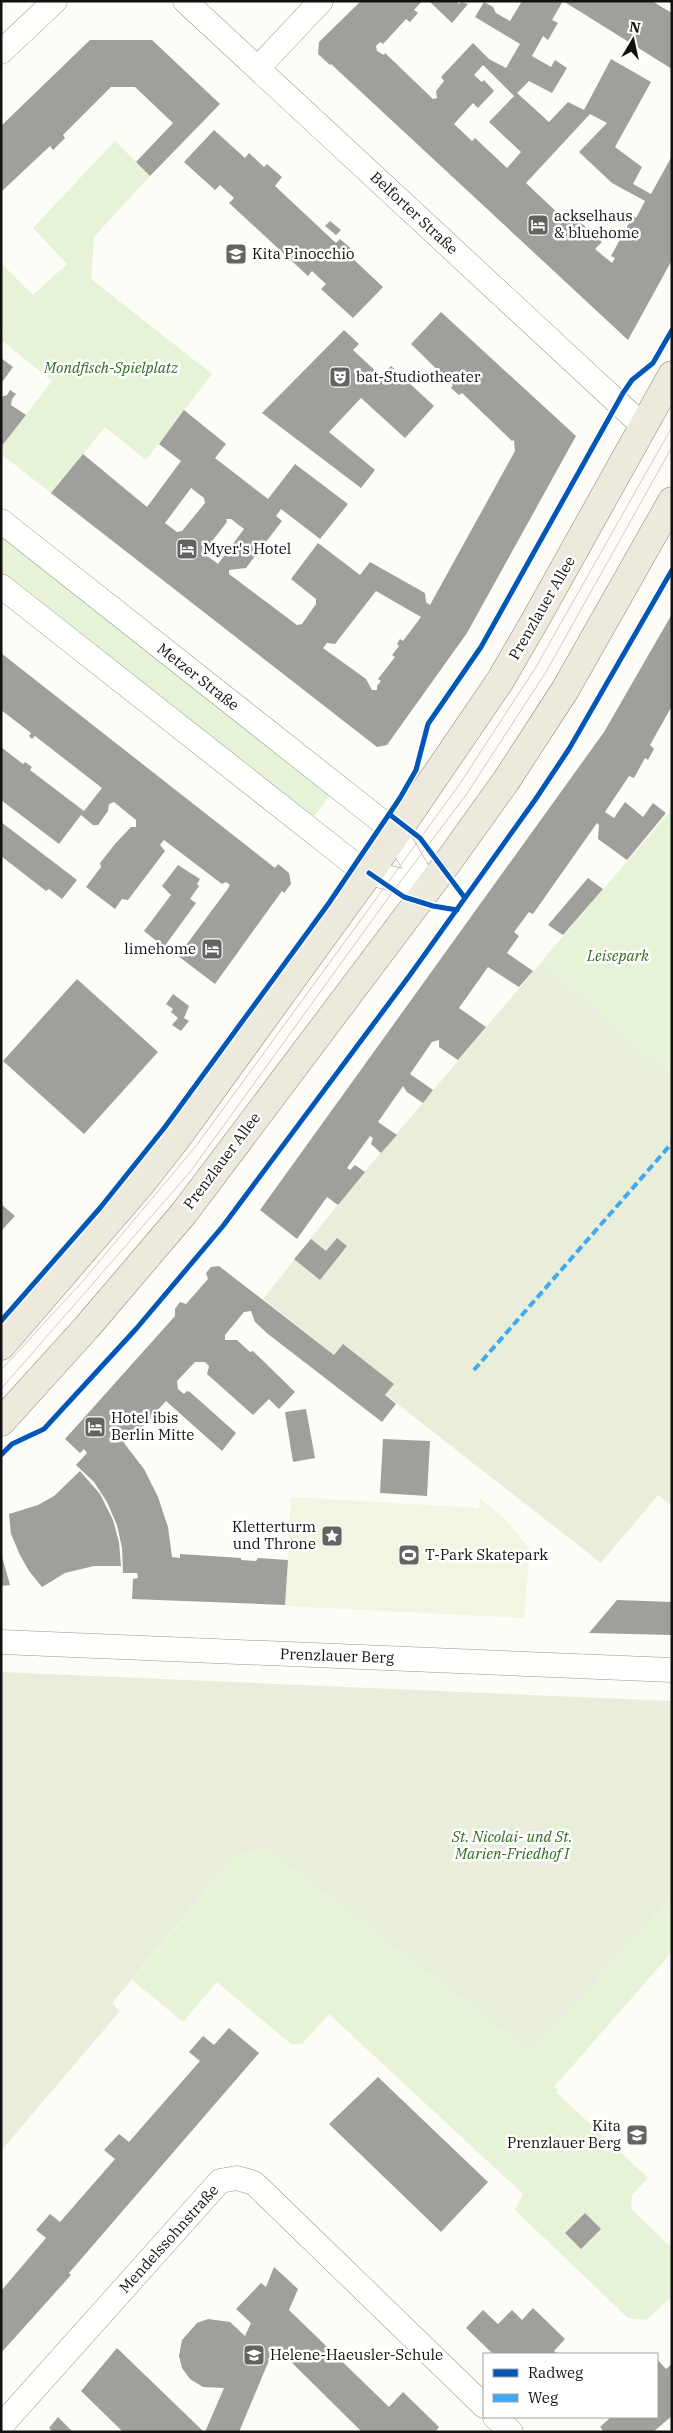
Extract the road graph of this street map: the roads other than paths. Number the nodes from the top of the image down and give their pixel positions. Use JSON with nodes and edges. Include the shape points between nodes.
{"nodes":[{"id":1,"x":56,"y":1,"type":"edge"},
{"id":2,"x":185,"y":1,"type":"edge"},
{"id":3,"x":321,"y":1,"type":"edge"},
{"id":4,"x":1,"y":52,"type":"edge"},
{"id":5,"x":258,"y":68,"type":"junction"},
{"id":6,"x":672,"y":375,"type":"edge"},
{"id":7,"x":644,"y":426,"type":"junction"},
{"id":8,"x":672,"y":501,"type":"edge"},
{"id":9,"x":1,"y":521,"type":"edge"},
{"id":10,"x":1,"y":586,"type":"edge"},
{"id":11,"x":395,"y":832,"type":"junction"},
{"id":12,"x":369,"y":873,"type":"junction"},
{"id":13,"x":427,"y":887,"type":"junction"},
{"id":14,"x":1,"y":1346,"type":"edge"},
{"id":15,"x":1,"y":1422,"type":"edge"},
{"id":16,"x":1,"y":1642,"type":"edge"},
{"id":17,"x":672,"y":1670,"type":"edge"},
{"id":18,"x":483,"y":2405,"type":"edge"},
{"id":19,"x":496,"y":2418,"type":"edge"},
{"id":20,"x":1,"y":2426,"type":"edge"},
{"id":21,"x":511,"y":2432,"type":"edge"}],
"edges":[{"from":1,"to":4,"type":"street"},
{"from":2,"to":5,"type":"street","name":"Belforter Straße"},
{"from":3,"to":5,"type":"street"},
{"from":5,"to":7,"type":"street","name":"Belforter Straße"},
{"from":6,"to":7,"type":"main road","name":"Prenzlauer Allee"},
{"from":7,"to":11,"type":"main road","name":"Prenzlauer Allee","via":[[500,681]]},
{"from":8,"to":13,"type":"main road","name":"Prenzlauer Allee","via":[[565,690],[506,781]]},
{"from":9,"to":11,"type":"street","name":"Metzer Straße"},
{"from":10,"to":12,"type":"street"},
{"from":11,"to":12,"type":"main road","name":"Prenzlauer Allee"},
{"from":11,"to":13,"type":"street"},
{"from":12,"to":13,"type":"street"},
{"from":12,"to":14,"type":"main road","name":"Prenzlauer Allee","via":[[177,1138]]},
{"from":13,"to":15,"type":"main road","name":"Prenzlauer Allee","via":[[184,1213]]},
{"from":16,"to":17,"type":"street","name":"Prenzlauer Berg"},
{"from":18,"to":20,"type":"street","name":"Mendelssohnstraße","via":[[254,2183],[237,2178],[220,2181]]},
{"from":19,"to":21,"type":"street"}]}
